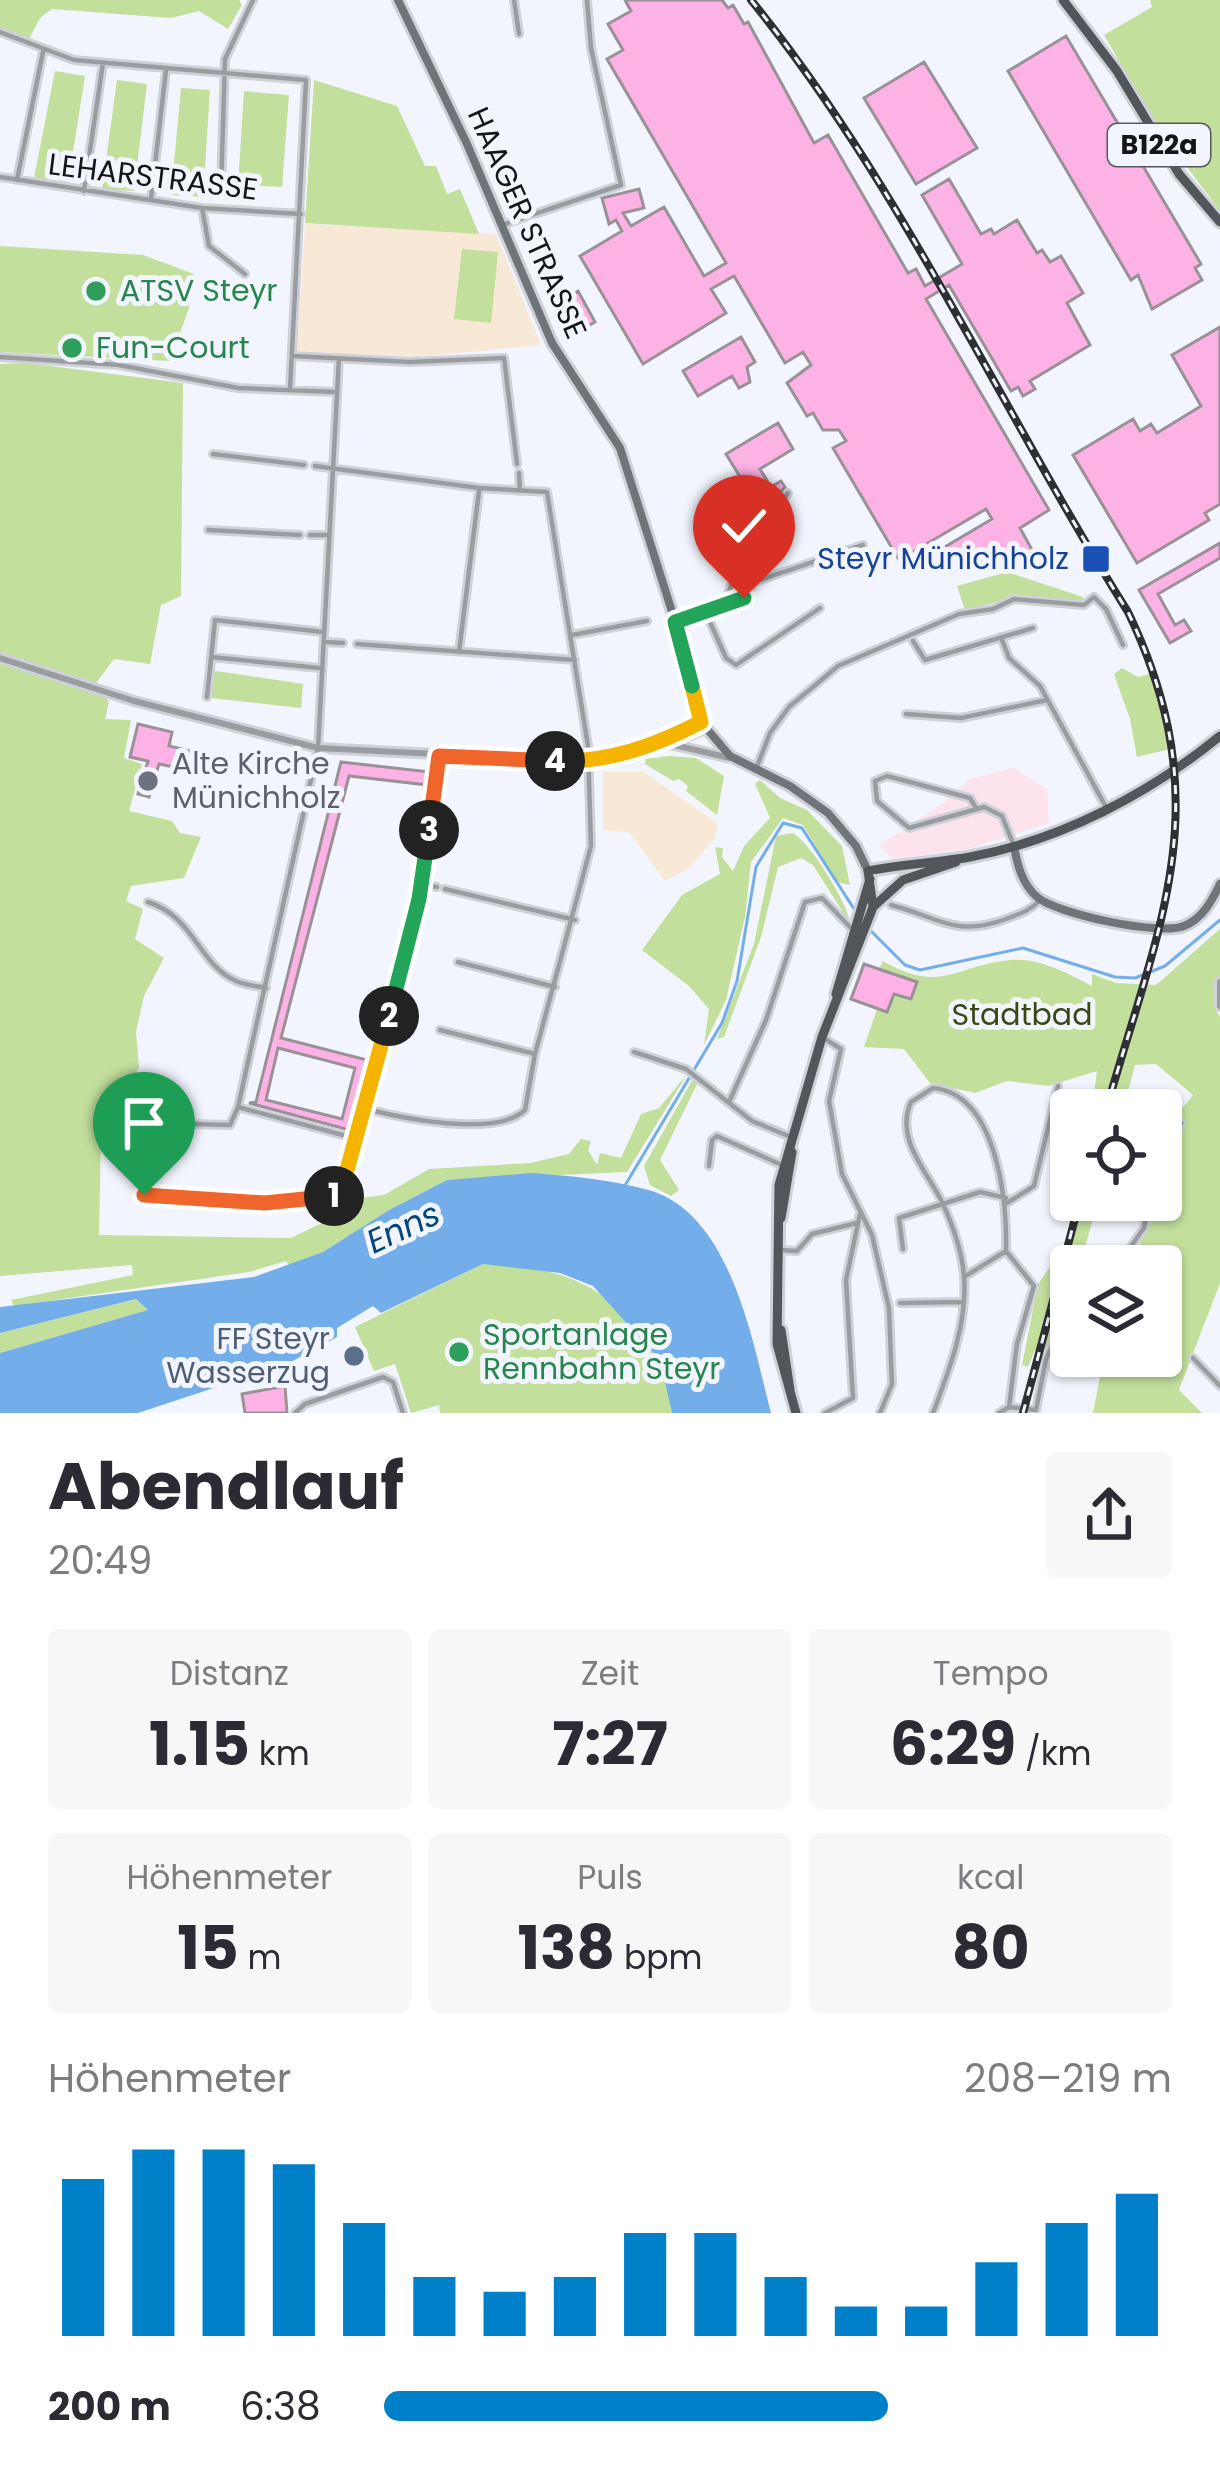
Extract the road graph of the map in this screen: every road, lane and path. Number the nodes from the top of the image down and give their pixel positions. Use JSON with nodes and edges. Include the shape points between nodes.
{"nodes":[{"id":1,"x":253,"y":0,"type":"edge"},
{"id":2,"x":398,"y":0,"type":"edge"},
{"id":3,"x":514,"y":0,"type":"edge"},
{"id":4,"x":587,"y":0,"type":"edge"},
{"id":5,"x":1063,"y":0,"type":"edge"},
{"id":6,"x":0,"y":32,"type":"edge"},
{"id":7,"x":519,"y":34,"type":"dead end"},
{"id":8,"x":43,"y":52,"type":"junction"},
{"id":9,"x":103,"y":63,"type":"junction"},
{"id":10,"x":166,"y":70,"type":"junction"},
{"id":11,"x":225,"y":74,"type":"junction"},
{"id":12,"x":0,"y":177,"type":"edge"},
{"id":13,"x":17,"y":180,"type":"junction"},
{"id":14,"x":84,"y":191,"type":"junction"},
{"id":15,"x":220,"y":192,"type":"dead end"},
{"id":16,"x":151,"y":200,"type":"junction"},
{"id":17,"x":202,"y":208,"type":"junction"},
{"id":18,"x":301,"y":214,"type":"junction"},
{"id":19,"x":1220,"y":222,"type":"edge"},
{"id":20,"x":502,"y":225,"type":"junction"},
{"id":21,"x":245,"y":274,"type":"dead end"},
{"id":22,"x":291,"y":356,"type":"junction"},
{"id":23,"x":0,"y":357,"type":"edge"},
{"id":24,"x":338,"y":358,"type":"junction"},
{"id":25,"x":290,"y":389,"type":"junction"},
{"id":26,"x":335,"y":392,"type":"junction"},
{"id":27,"x":213,"y":454,"type":"dead end"},
{"id":28,"x":518,"y":464,"type":"dead end"},
{"id":29,"x":304,"y":465,"type":"dead end"},
{"id":30,"x":314,"y":466,"type":"dead end"},
{"id":31,"x":333,"y":468,"type":"junction"},
{"id":32,"x":519,"y":473,"type":"dead end"},
{"id":33,"x":479,"y":488,"type":"junction"},
{"id":34,"x":520,"y":491,"type":"junction"},
{"id":35,"x":788,"y":493,"type":"dead end"},
{"id":36,"x":208,"y":530,"type":"dead end"},
{"id":37,"x":299,"y":535,"type":"dead end"},
{"id":38,"x":310,"y":535,"type":"dead end"},
{"id":39,"x":328,"y":536,"type":"junction"},
{"id":40,"x":863,"y":545,"type":"dead end"},
{"id":41,"x":723,"y":606,"type":"junction"},
{"id":42,"x":820,"y":608,"type":"dead end"},
{"id":43,"x":706,"y":614,"type":"junction"},
{"id":44,"x":647,"y":621,"type":"dead end"},
{"id":45,"x":675,"y":622,"type":"junction"},
{"id":46,"x":1033,"y":628,"type":"dead end"},
{"id":47,"x":323,"y":632,"type":"junction"},
{"id":48,"x":572,"y":635,"type":"junction"},
{"id":49,"x":1001,"y":638,"type":"junction"},
{"id":50,"x":913,"y":641,"type":"dead end"},
{"id":51,"x":323,"y":642,"type":"junction"},
{"id":52,"x":343,"y":644,"type":"dead end"},
{"id":53,"x":357,"y":644,"type":"dead end"},
{"id":54,"x":1123,"y":645,"type":"dead end"},
{"id":55,"x":459,"y":652,"type":"junction"},
{"id":56,"x":212,"y":657,"type":"junction"},
{"id":57,"x":0,"y":658,"type":"edge"},
{"id":58,"x":575,"y":660,"type":"junction"},
{"id":59,"x":321,"y":668,"type":"junction"},
{"id":60,"x":208,"y":697,"type":"dead end"},
{"id":61,"x":1047,"y":700,"type":"junction"},
{"id":62,"x":206,"y":709,"type":"dead end"},
{"id":63,"x":905,"y":714,"type":"dead end"},
{"id":64,"x":205,"y":719,"type":"junction"},
{"id":65,"x":703,"y":726,"type":"junction"},
{"id":66,"x":1220,"y":736,"type":"edge"},
{"id":67,"x":670,"y":744,"type":"junction"},
{"id":68,"x":660,"y":745,"type":"junction"},
{"id":69,"x":318,"y":748,"type":"junction"},
{"id":70,"x":439,"y":756,"type":"junction"},
{"id":71,"x":589,"y":759,"type":"junction"},
{"id":72,"x":739,"y":761,"type":"junction"},
{"id":73,"x":756,"y":769,"type":"junction"},
{"id":74,"x":976,"y":808,"type":"junction"},
{"id":75,"x":1107,"y":809,"type":"junction"},
{"id":76,"x":1014,"y":846,"type":"junction"},
{"id":77,"x":966,"y":858,"type":"junction"},
{"id":78,"x":869,"y":875,"type":"junction"},
{"id":79,"x":903,"y":880,"type":"junction"},
{"id":80,"x":422,"y":884,"type":"junction"},
{"id":81,"x":437,"y":887,"type":"dead end"},
{"id":82,"x":446,"y":889,"type":"dead end"},
{"id":83,"x":1219,"y":889,"type":"edge"},
{"id":84,"x":1040,"y":900,"type":"junction"},
{"id":85,"x":148,"y":902,"type":"dead end"},
{"id":86,"x":869,"y":902,"type":"junction"},
{"id":87,"x":891,"y":904,"type":"dead end"},
{"id":88,"x":575,"y":920,"type":"junction"},
{"id":89,"x":860,"y":931,"type":"junction"},
{"id":90,"x":458,"y":962,"type":"dead end"},
{"id":91,"x":1220,"y":982,"type":"edge"},
{"id":92,"x":555,"y":987,"type":"junction"},
{"id":93,"x":266,"y":988,"type":"junction"},
{"id":94,"x":1220,"y":1006,"type":"edge"},
{"id":95,"x":440,"y":1030,"type":"dead end"},
{"id":96,"x":822,"y":1037,"type":"junction"},
{"id":97,"x":634,"y":1052,"type":"dead end"},
{"id":98,"x":535,"y":1054,"type":"junction"},
{"id":99,"x":1058,"y":1086,"type":"dead end"},
{"id":100,"x":729,"y":1102,"type":"junction"},
{"id":101,"x":118,"y":1106,"type":"dead end"},
{"id":102,"x":238,"y":1107,"type":"junction"},
{"id":103,"x":363,"y":1108,"type":"junction"},
{"id":104,"x":793,"y":1138,"type":"junction"},
{"id":105,"x":356,"y":1139,"type":"junction"},
{"id":106,"x":152,"y":1154,"type":"dead end"},
{"id":107,"x":709,"y":1166,"type":"dead end"},
{"id":108,"x":786,"y":1167,"type":"junction"},
{"id":109,"x":1006,"y":1201,"type":"junction"},
{"id":110,"x":943,"y":1204,"type":"junction"},
{"id":111,"x":860,"y":1214,"type":"junction"},
{"id":112,"x":857,"y":1222,"type":"junction"},
{"id":113,"x":903,"y":1249,"type":"dead end"},
{"id":114,"x":779,"y":1250,"type":"junction"},
{"id":115,"x":1006,"y":1251,"type":"junction"},
{"id":116,"x":964,"y":1276,"type":"junction"},
{"id":117,"x":963,"y":1302,"type":"junction"},
{"id":118,"x":900,"y":1303,"type":"dead end"},
{"id":119,"x":1050,"y":1352,"type":"edge"},
{"id":120,"x":1193,"y":1358,"type":"dead end"},
{"id":121,"x":1219,"y":1384,"type":"edge"},
{"id":122,"x":1009,"y":1406,"type":"junction"},
{"id":123,"x":295,"y":1413,"type":"edge"},
{"id":124,"x":403,"y":1413,"type":"edge"},
{"id":125,"x":796,"y":1413,"type":"edge"},
{"id":126,"x":825,"y":1413,"type":"edge"},
{"id":127,"x":880,"y":1413,"type":"edge"},
{"id":128,"x":934,"y":1413,"type":"edge"},
{"id":129,"x":999,"y":1413,"type":"edge"}],
"edges":[{"from":1,"to":11,"type":"street","via":[[227,49]]},
{"from":2,"to":20,"type":"main road","name":"HAAGER STRASSE"},
{"from":3,"to":7,"type":"street"},
{"from":4,"to":20,"type":"street","via":[[620,186]]},
{"from":5,"to":19,"type":"main road","number":"B122a","via":[[1117,71],[1171,164]]},
{"from":6,"to":8,"type":"street"},
{"from":8,"to":9,"type":"street"},
{"from":8,"to":13,"type":"street"},
{"from":9,"to":10,"type":"street"},
{"from":9,"to":14,"type":"street"},
{"from":10,"to":11,"type":"street"},
{"from":10,"to":16,"type":"street"},
{"from":11,"to":15,"type":"street"},
{"from":11,"to":18,"type":"street","via":[[306,80]]},
{"from":12,"to":13,"type":"street","name":"LEHARSTRASSE"},
{"from":13,"to":14,"type":"street","name":"LEHARSTRASSE"},
{"from":14,"to":16,"type":"street","name":"LEHARSTRASSE"},
{"from":16,"to":17,"type":"street","name":"LEHARSTRASSE"},
{"from":17,"to":18,"type":"street","name":"LEHARSTRASSE"},
{"from":17,"to":21,"type":"street","via":[[208,246]]},
{"from":18,"to":22,"type":"street"},
{"from":20,"to":45,"type":"main road","name":"HAAGER STRASSE","via":[[552,343],[620,448]]},
{"from":22,"to":24,"type":"street"},
{"from":22,"to":25,"type":"street"},
{"from":23,"to":25,"type":"street"},
{"from":24,"to":26,"type":"street"},
{"from":24,"to":28,"type":"street","via":[[504,358]]},
{"from":25,"to":26,"type":"street"},
{"from":26,"to":31,"type":"street"},
{"from":27,"to":29,"type":"street"},
{"from":30,"to":31,"type":"street"},
{"from":31,"to":33,"type":"street"},
{"from":31,"to":39,"type":"street"},
{"from":32,"to":34,"type":"street"},
{"from":33,"to":34,"type":"street"},
{"from":33,"to":55,"type":"street"},
{"from":34,"to":48,"type":"street","via":[[547,492]]},
{"from":35,"to":41,"type":"street","via":[[742,559]]},
{"from":36,"to":37,"type":"street"},
{"from":38,"to":39,"type":"street"},
{"from":39,"to":47,"type":"street"},
{"from":40,"to":41,"type":"street","via":[[754,582],[744,598]]},
{"from":41,"to":43,"type":"street"},
{"from":42,"to":43,"type":"street","via":[[736,665]]},
{"from":43,"to":45,"type":"street"},
{"from":44,"to":48,"type":"street"},
{"from":45,"to":65,"type":"main road","name":"HAAGER STRASSE"},
{"from":46,"to":49,"type":"street"},
{"from":47,"to":51,"type":"street"},
{"from":47,"to":56,"type":"street","via":[[215,620]]},
{"from":48,"to":58,"type":"street"},
{"from":49,"to":50,"type":"street","via":[[925,660]]},
{"from":49,"to":61,"type":"street"},
{"from":51,"to":52,"type":"street"},
{"from":51,"to":59,"type":"street"},
{"from":53,"to":55,"type":"street"},
{"from":54,"to":73,"type":"street","via":[[1094,597],[1084,605],[1023,597],[958,614],[827,671],[770,733]]},
{"from":55,"to":58,"type":"street"},
{"from":56,"to":59,"type":"street"},
{"from":56,"to":60,"type":"street"},
{"from":57,"to":64,"type":"street"},
{"from":58,"to":71,"type":"street"},
{"from":59,"to":69,"type":"street"},
{"from":61,"to":63,"type":"street","via":[[961,718]]},
{"from":61,"to":75,"type":"street"},
{"from":62,"to":64,"type":"street"},
{"from":64,"to":69,"type":"street"},
{"from":65,"to":67,"type":"street"},
{"from":65,"to":68,"type":"street"},
{"from":65,"to":72,"type":"main road"},
{"from":66,"to":75,"type":"main road"},
{"from":67,"to":68,"type":"street"},
{"from":67,"to":72,"type":"street"},
{"from":68,"to":71,"type":"street"},
{"from":69,"to":70,"type":"street"},
{"from":69,"to":93,"type":"street"},
{"from":70,"to":71,"type":"street"},
{"from":70,"to":80,"type":"street"},
{"from":71,"to":88,"type":"street","via":[[590,862]]},
{"from":72,"to":73,"type":"main road"},
{"from":73,"to":78,"type":"main road","via":[[828,813]]},
{"from":74,"to":74,"type":"street","via":[[970,798],[876,779],[877,801],[911,829]]},
{"from":74,"to":76,"type":"street","via":[[1002,816]]},
{"from":75,"to":76,"type":"main road"},
{"from":76,"to":77,"type":"main road"},
{"from":76,"to":84,"type":"main road","via":[[1024,881]]},
{"from":77,"to":78,"type":"main road"},
{"from":77,"to":79,"type":"main road"},
{"from":78,"to":79,"type":"main road","via":[[880,884]]},
{"from":78,"to":86,"type":"main road"},
{"from":79,"to":86,"type":"main road"},
{"from":80,"to":81,"type":"street"},
{"from":80,"to":103,"type":"street"},
{"from":82,"to":88,"type":"street"},
{"from":83,"to":84,"type":"main road","via":[[1192,921],[1165,930]]},
{"from":84,"to":87,"type":"street","via":[[1005,920],[959,929]]},
{"from":85,"to":93,"type":"street","via":[[186,923],[232,980]]},
{"from":86,"to":89,"type":"main road"},
{"from":88,"to":92,"type":"street"},
{"from":89,"to":96,"type":"main road"},
{"from":89,"to":100,"type":"street","via":[[821,898],[805,902]]},
{"from":90,"to":92,"type":"street"},
{"from":91,"to":94,"type":"street"},
{"from":92,"to":98,"type":"street"},
{"from":93,"to":102,"type":"street"},
{"from":95,"to":98,"type":"street"},
{"from":96,"to":104,"type":"main road"},
{"from":96,"to":111,"type":"street","via":[[841,1049],[829,1104],[842,1174]]},
{"from":97,"to":100,"type":"street","via":[[686,1069]]},
{"from":98,"to":103,"type":"street","via":[[519,1116],[440,1123]]},
{"from":99,"to":109,"type":"street","via":[[1034,1186]]},
{"from":100,"to":104,"type":"street"},
{"from":101,"to":102,"type":"street","via":[[230,1125]]},
{"from":102,"to":105,"type":"street"},
{"from":103,"to":105,"type":"street"},
{"from":104,"to":108,"type":"main road"},
{"from":105,"to":106,"type":"street","via":[[341,1192],[291,1203],[144,1195]]},
{"from":107,"to":108,"type":"street","via":[[717,1136]]},
{"from":108,"to":114,"type":"main road"},
{"from":109,"to":110,"type":"street","via":[[980,1192]]},
{"from":109,"to":110,"type":"street","via":[[972,1107],[962,1095],[932,1088],[911,1102],[904,1126]]},
{"from":109,"to":115,"type":"street"},
{"from":110,"to":113,"type":"street","via":[[899,1218]]},
{"from":110,"to":116,"type":"street"},
{"from":111,"to":112,"type":"street"},
{"from":111,"to":127,"type":"street","via":[[889,1308],[892,1384]]},
{"from":112,"to":114,"type":"street","via":[[812,1234],[797,1251]]},
{"from":112,"to":126,"type":"street","via":[[846,1280],[854,1398]]},
{"from":114,"to":125,"type":"main road","via":[[779,1360]]},
{"from":115,"to":116,"type":"street"},
{"from":115,"to":122,"type":"street","via":[[1034,1286]]},
{"from":116,"to":117,"type":"street"},
{"from":117,"to":118,"type":"street"},
{"from":117,"to":128,"type":"street"},
{"from":119,"to":122,"type":"street","via":[[1036,1410]]},
{"from":120,"to":121,"type":"street"},
{"from":122,"to":129,"type":"street"},
{"from":123,"to":124,"type":"street","via":[[383,1377],[393,1382]]}]}
